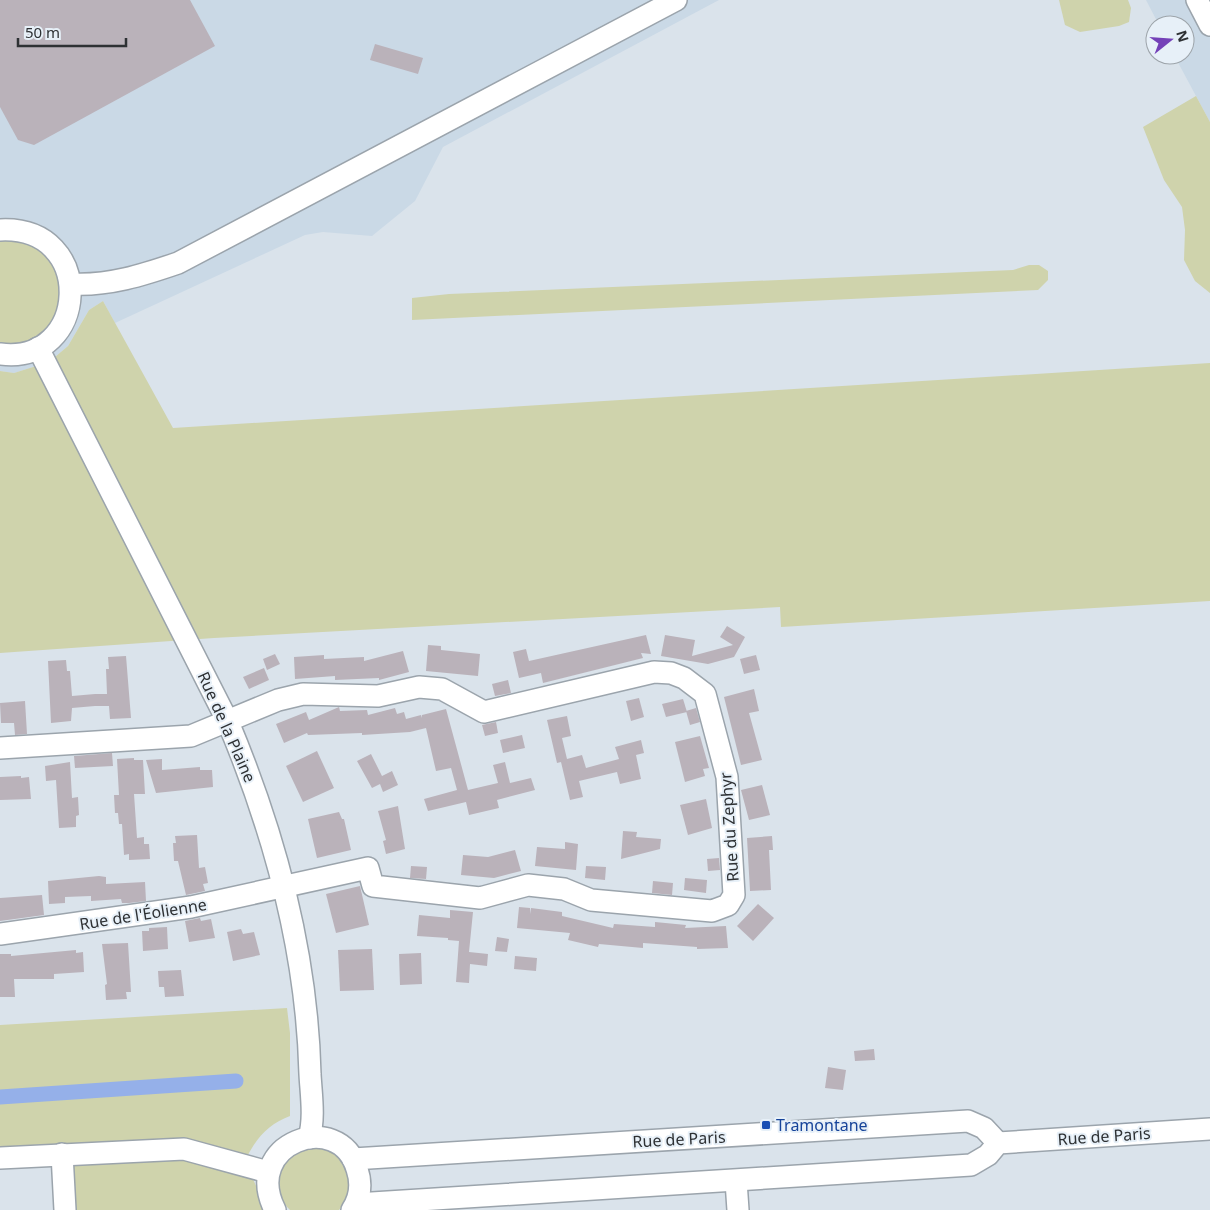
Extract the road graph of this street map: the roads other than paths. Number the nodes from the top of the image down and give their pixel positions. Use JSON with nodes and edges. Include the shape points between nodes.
{"nodes":[{"id":1,"x":676,"y":0,"type":"edge"},
{"id":2,"x":1197,"y":0,"type":"edge"},
{"id":3,"x":1210,"y":25,"type":"edge"},
{"id":4,"x":0,"y":230,"type":"edge"},
{"id":5,"x":71,"y":284,"type":"junction"},
{"id":6,"x":38,"y":348,"type":"junction"},
{"id":7,"x":0,"y":354,"type":"edge"},
{"id":8,"x":228,"y":722,"type":"junction"},
{"id":9,"x":0,"y":748,"type":"edge"},
{"id":10,"x":285,"y":885,"type":"junction"},
{"id":11,"x":0,"y":934,"type":"edge"},
{"id":12,"x":1210,"y":1129,"type":"edge"},
{"id":13,"x":309,"y":1138,"type":"junction"},
{"id":14,"x":998,"y":1143,"type":"junction"},
{"id":15,"x":62,"y":1154,"type":"junction"},
{"id":16,"x":0,"y":1158,"type":"edge"},
{"id":17,"x":353,"y":1159,"type":"junction"},
{"id":18,"x":268,"y":1172,"type":"junction"},
{"id":19,"x":736,"y":1181,"type":"junction"},
{"id":20,"x":354,"y":1207,"type":"edge"},
{"id":21,"x":65,"y":1210,"type":"edge"},
{"id":22,"x":275,"y":1210,"type":"edge"},
{"id":23,"x":738,"y":1210,"type":"edge"}],
"edges":[{"from":1,"to":5,"type":"street","via":[[178,263],[139,277]]},
{"from":2,"to":3,"type":"street"},
{"from":4,"to":5,"type":"street","via":[[16,229],[36,235],[53,247],[65,264]]},
{"from":5,"to":6,"type":"street","via":[[71,303],[65,321],[54,336]]},
{"from":6,"to":7,"type":"street","via":[[21,354]]},
{"from":6,"to":8,"type":"street","name":"Rue de la Plaine"},
{"from":8,"to":9,"type":"street","via":[[192,736]]},
{"from":8,"to":10,"type":"street","name":"Rue de la Plaine","via":[[252,779]]},
{"from":8,"to":10,"type":"street","name":"Rue du Zephyr","via":[[278,700],[303,694],[378,696],[420,688],[442,689],[484,712],[654,672],[684,678],[705,694],[727,777],[734,895],[728,905],[712,911],[591,900],[564,889],[528,885],[480,898],[373,886],[368,868]]},
{"from":10,"to":11,"type":"street","name":"Rue de l'Éolienne","via":[[191,907]]},
{"from":10,"to":13,"type":"street","name":"Rue de la Plaine","via":[[309,1031]]},
{"from":12,"to":14,"type":"street","name":"Rue de Paris"},
{"from":13,"to":17,"type":"street","via":[[323,1138],[337,1144]]},
{"from":13,"to":18,"type":"street","via":[[283,1148]]},
{"from":14,"to":17,"type":"street","name":"Rue de Paris","via":[[984,1128],[968,1121]]},
{"from":14,"to":19,"type":"street","via":[[988,1155],[970,1166]]},
{"from":15,"to":16,"type":"street"},
{"from":15,"to":18,"type":"street","via":[[184,1149]]},
{"from":15,"to":21,"type":"street"},
{"from":17,"to":20,"type":"street","via":[[360,1177],[360,1191]]},
{"from":18,"to":22,"type":"street","via":[[267,1185]]},
{"from":19,"to":20,"type":"street"},
{"from":19,"to":23,"type":"street"}]}
